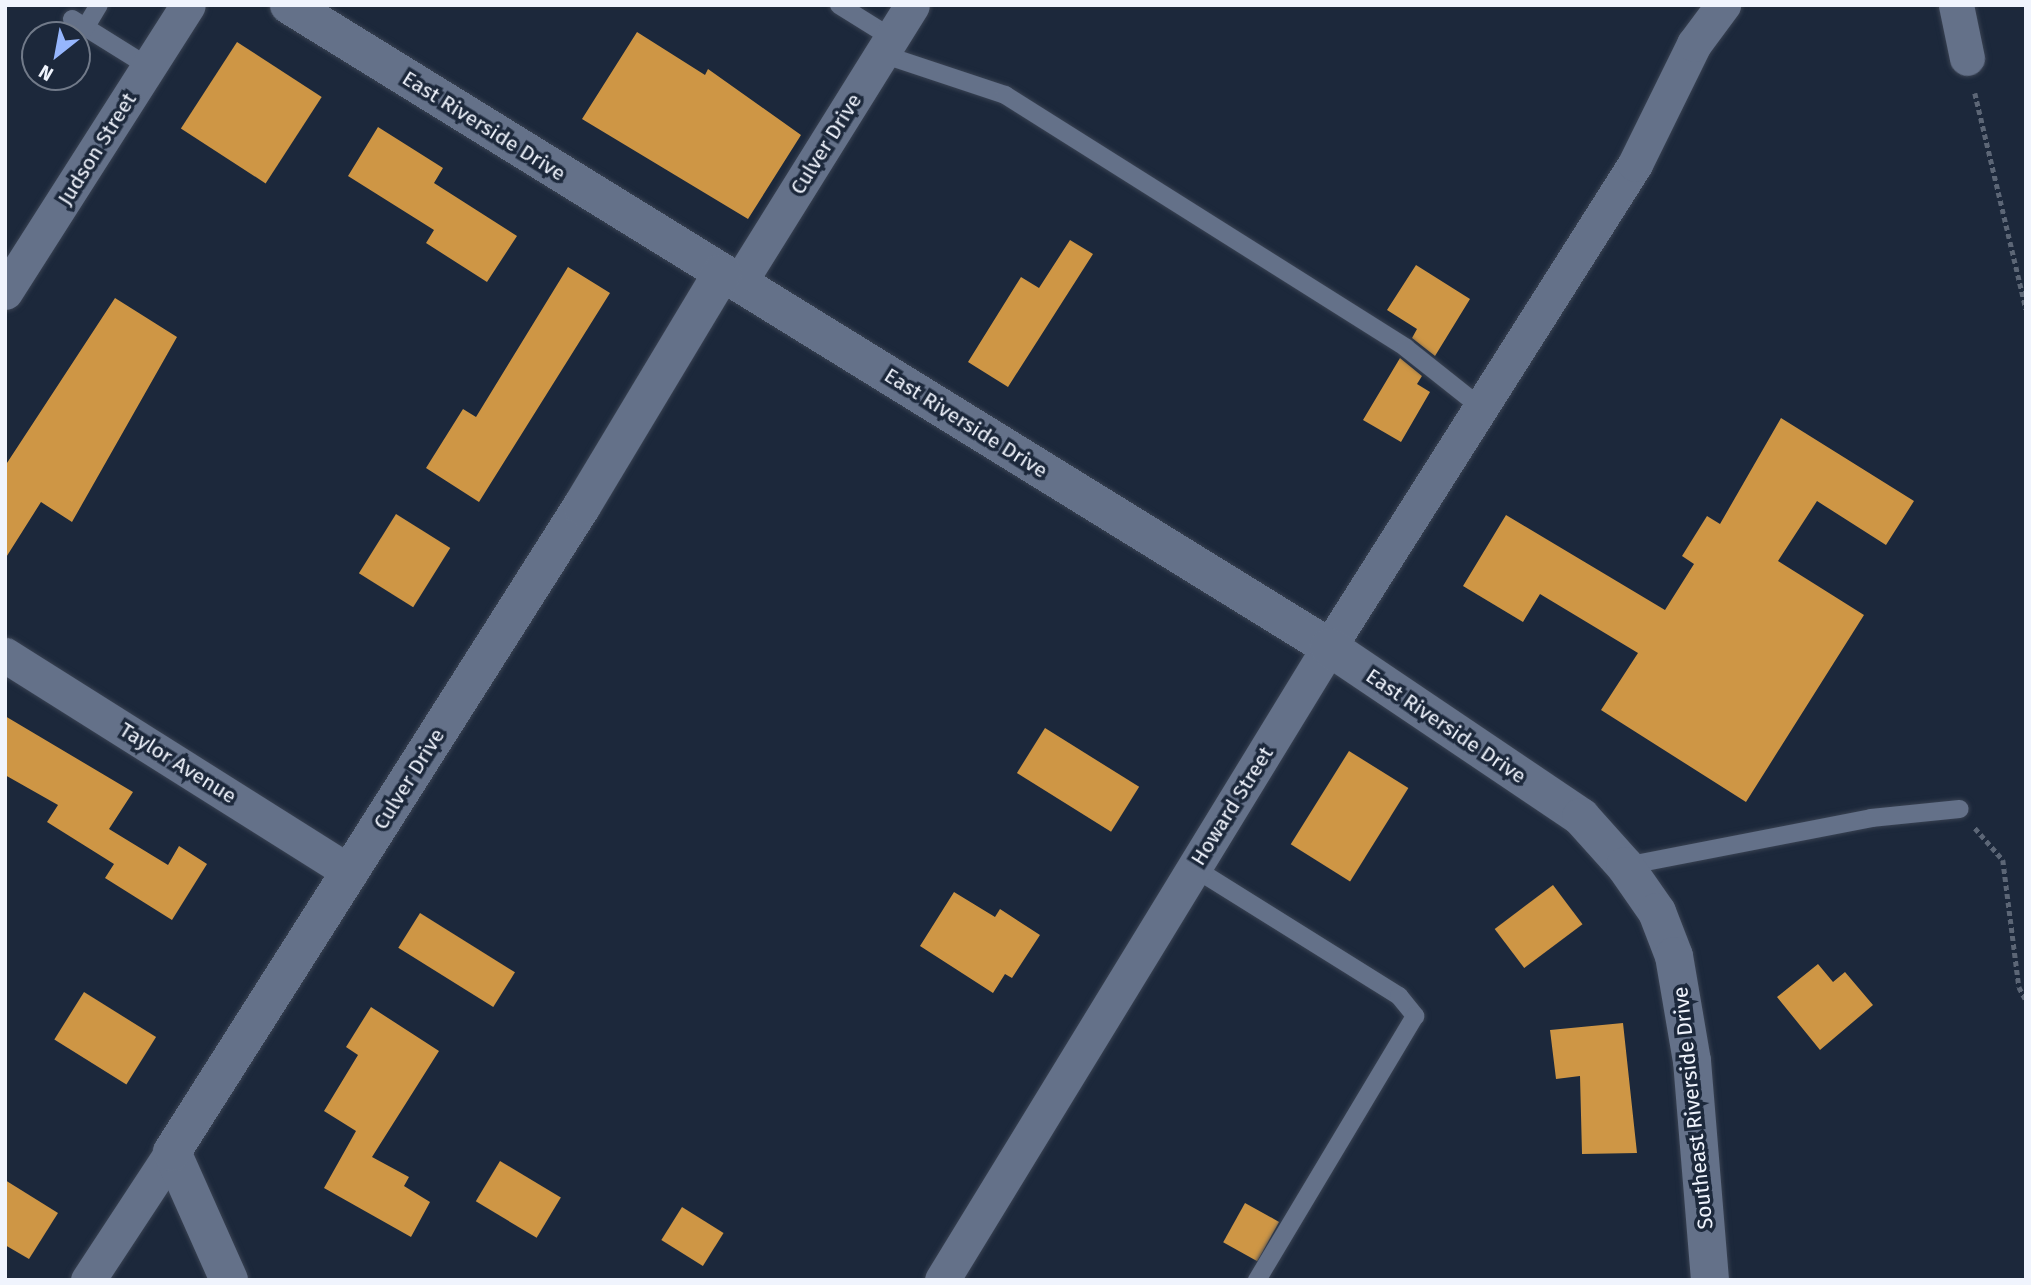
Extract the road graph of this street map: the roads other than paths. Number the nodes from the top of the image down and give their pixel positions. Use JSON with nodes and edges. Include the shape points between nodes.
{"nodes":[{"id":1,"x":99,"y":5,"type":"edge"},
{"id":2,"x":188,"y":5,"type":"edge"},
{"id":3,"x":289,"y":5,"type":"edge"},
{"id":4,"x":839,"y":5,"type":"edge"},
{"id":5,"x":912,"y":5,"type":"edge"},
{"id":6,"x":1723,"y":5,"type":"edge"},
{"id":7,"x":1956,"y":5,"type":"edge"},
{"id":8,"x":887,"y":46,"type":"junction"},
{"id":9,"x":1967,"y":58,"type":"road end"},
{"id":10,"x":149,"y":67,"type":"junction"},
{"id":11,"x":731,"y":278,"type":"junction"},
{"id":12,"x":5,"y":292,"type":"edge"},
{"id":13,"x":1483,"y":408,"type":"junction"},
{"id":14,"x":1329,"y":647,"type":"junction"},
{"id":15,"x":5,"y":655,"type":"edge"},
{"id":16,"x":1960,"y":809,"type":"road end"},
{"id":17,"x":1625,"y":866,"type":"junction"},
{"id":18,"x":1194,"y":868,"type":"junction"},
{"id":19,"x":350,"y":872,"type":"junction"},
{"id":20,"x":172,"y":1152,"type":"junction"},
{"id":21,"x":88,"y":1280,"type":"edge"},
{"id":22,"x":229,"y":1280,"type":"edge"},
{"id":23,"x":942,"y":1280,"type":"edge"},
{"id":24,"x":1257,"y":1280,"type":"edge"},
{"id":25,"x":1710,"y":1280,"type":"edge"}],
"edges":[{"from":1,"to":10,"type":"lane","via":[[79,24]]},
{"from":2,"to":10,"type":"street","name":"Judson Street"},
{"from":3,"to":11,"type":"street","name":"East Riverside Drive"},
{"from":4,"to":8,"type":"lane"},
{"from":5,"to":8,"type":"street","name":"Culver Drive"},
{"from":6,"to":13,"type":"street","name":"Howard Street","via":[[1694,44],[1636,164]]},
{"from":7,"to":9,"type":"street"},
{"from":8,"to":11,"type":"street","name":"Culver Drive"},
{"from":8,"to":13,"type":"lane","via":[[1005,95],[1406,348]]},
{"from":10,"to":12,"type":"street","name":"Judson Street"},
{"from":11,"to":14,"type":"street","name":"East Riverside Drive"},
{"from":11,"to":19,"type":"street","name":"Culver Drive"},
{"from":13,"to":14,"type":"street","name":"Howard Street"},
{"from":14,"to":17,"type":"street","name":"East Riverside Drive","via":[[1581,817]]},
{"from":14,"to":18,"type":"street","name":"Howard Street"},
{"from":15,"to":19,"type":"street","name":"Taylor Avenue"},
{"from":16,"to":17,"type":"lane","via":[[1871,818]]},
{"from":17,"to":25,"type":"street","name":"Southeast Riverside Drive","via":[[1657,912],[1684,998]]},
{"from":18,"to":23,"type":"street","name":"Howard Street"},
{"from":18,"to":24,"type":"lane","via":[[1399,996],[1415,1016]]},
{"from":19,"to":20,"type":"street","name":"Culver Drive"},
{"from":20,"to":21,"type":"street","name":"Culver Drive"},
{"from":20,"to":22,"type":"street"}]}
